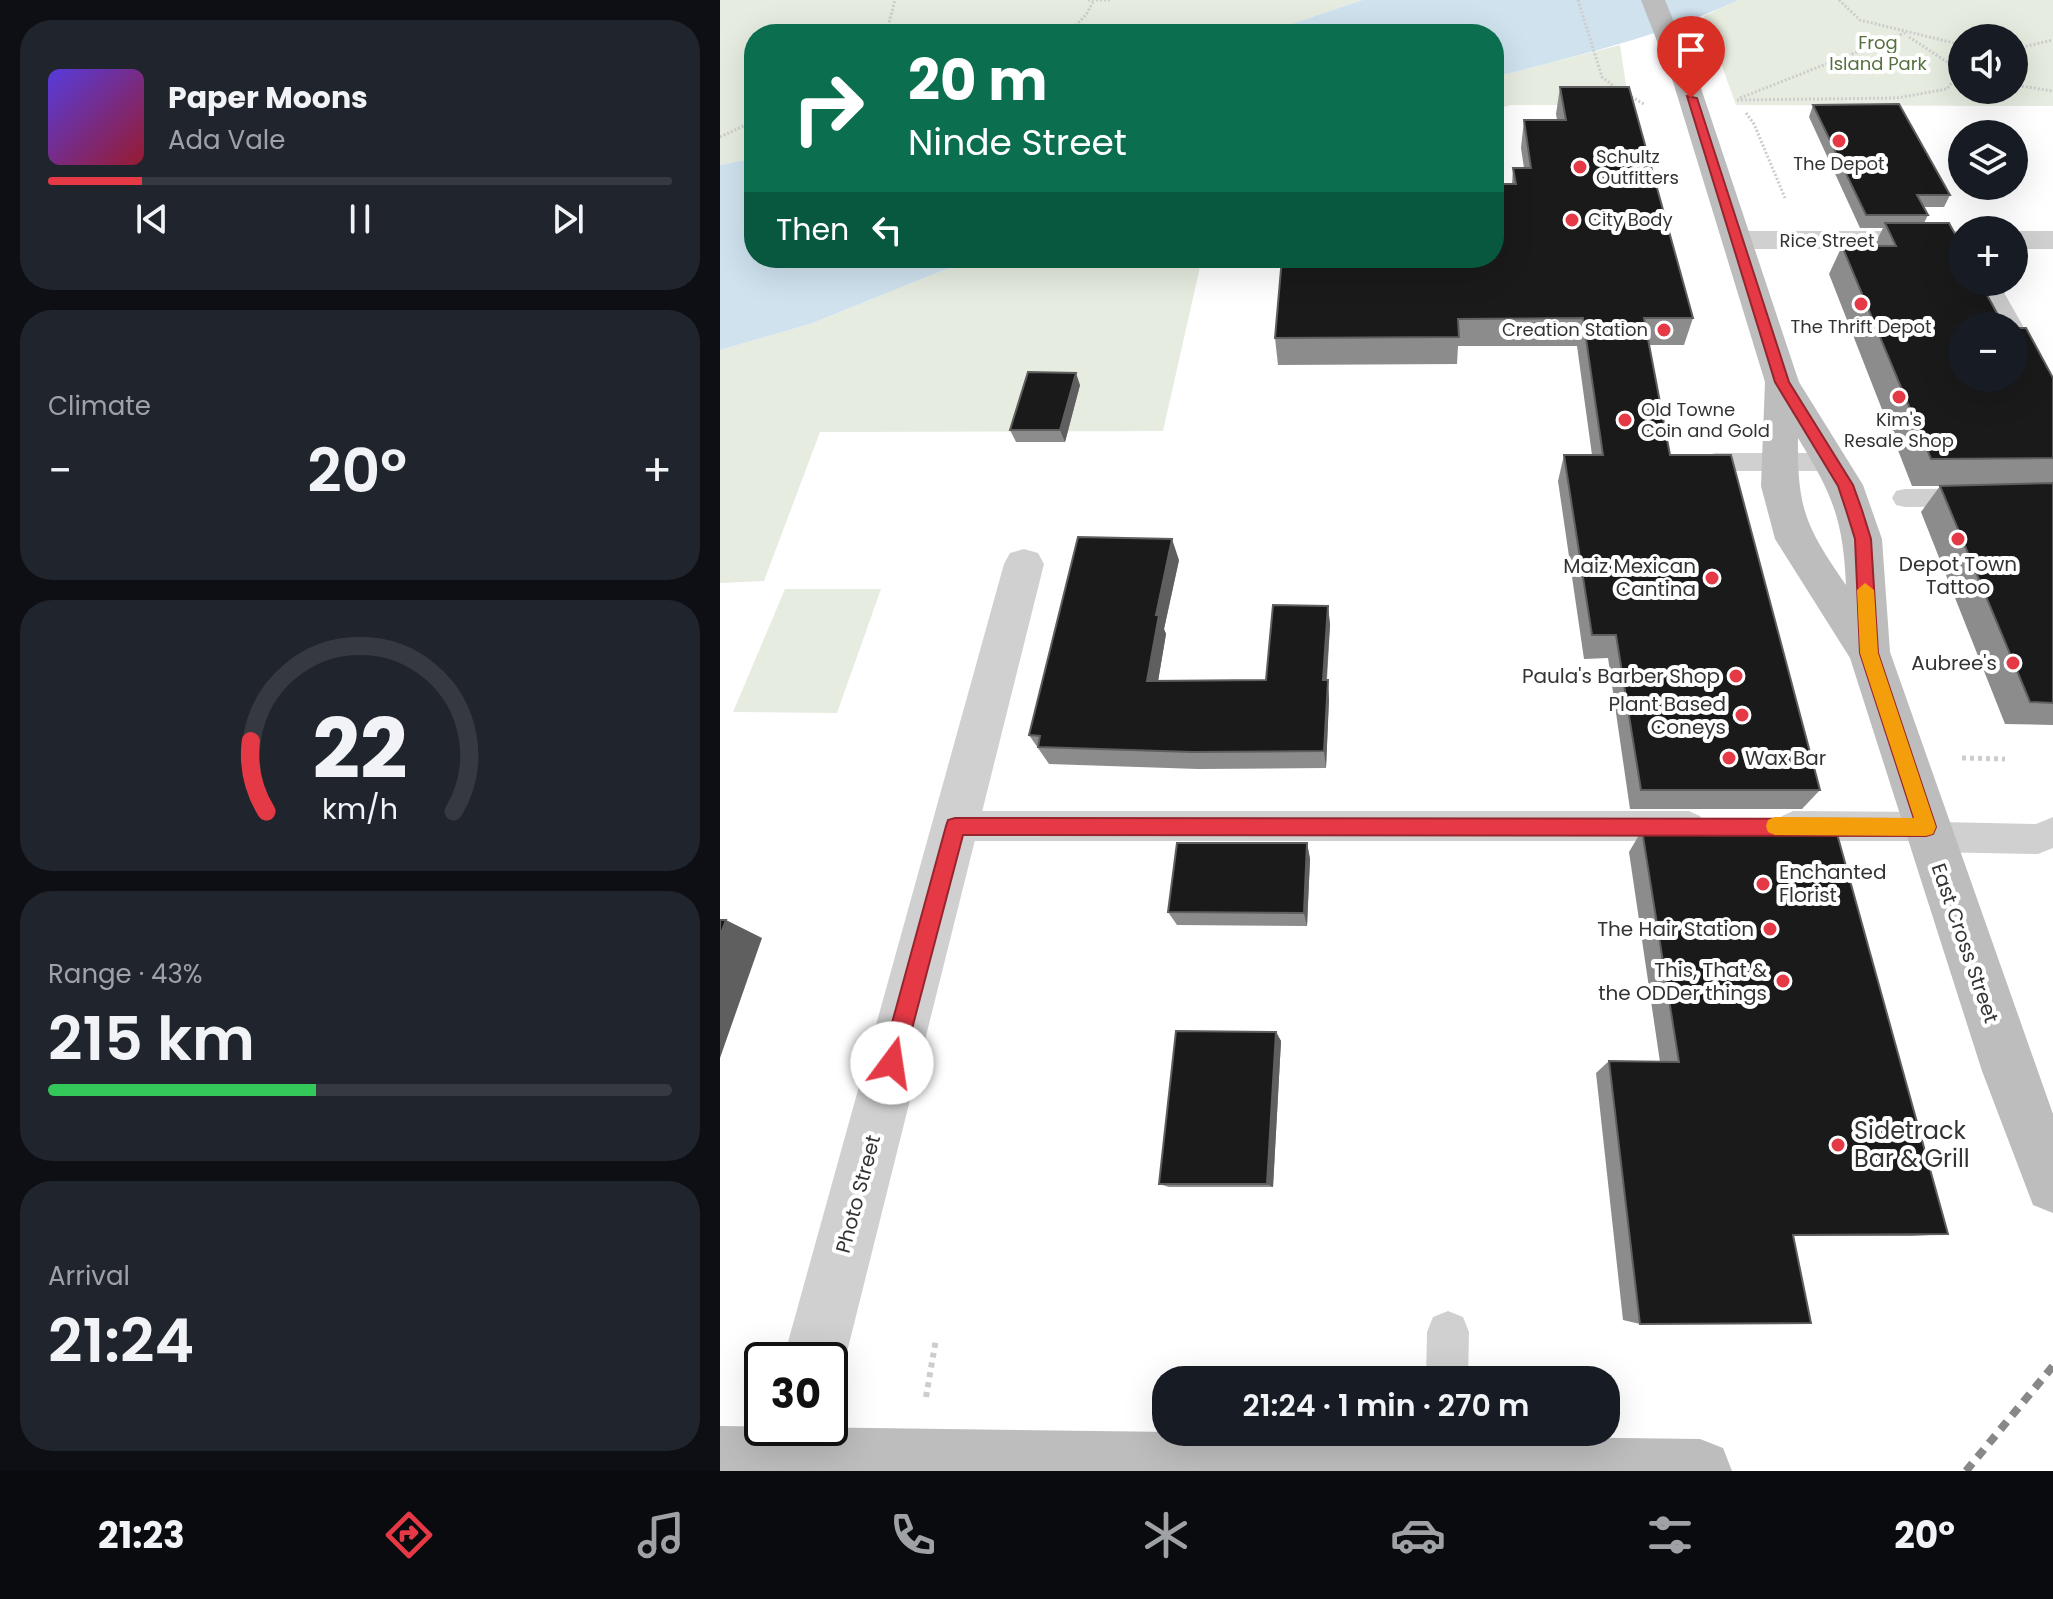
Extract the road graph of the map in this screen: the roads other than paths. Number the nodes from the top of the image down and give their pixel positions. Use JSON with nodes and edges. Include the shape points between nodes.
{"nodes":[{"id":1,"x":1653,"y":0,"type":"edge"},
{"id":2,"x":1739,"y":240,"type":"junction"},
{"id":3,"x":1948,"y":240,"type":"edge"},
{"id":4,"x":2028,"y":240,"type":"edge"},
{"id":5,"x":2053,"y":240,"type":"edge"},
{"id":6,"x":1782,"y":382,"type":"junction"},
{"id":7,"x":1779,"y":461,"type":"junction"},
{"id":8,"x":1715,"y":462,"type":"edge"},
{"id":9,"x":1830,"y":462,"type":"junction"},
{"id":10,"x":2053,"y":497,"type":"edge"},
{"id":11,"x":1905,"y":498,"type":"dead end"},
{"id":12,"x":1024,"y":564,"type":"dead end"},
{"id":13,"x":1869,"y":653,"type":"junction"},
{"id":14,"x":955,"y":826,"type":"junction"},
{"id":15,"x":1721,"y":826,"type":"edge"},
{"id":16,"x":1769,"y":826,"type":"edge"},
{"id":17,"x":1928,"y":832,"type":"junction"},
{"id":18,"x":2053,"y":832,"type":"edge"},
{"id":19,"x":2053,"y":1185,"type":"edge"},
{"id":20,"x":1448,"y":1332,"type":"dead end"},
{"id":21,"x":819,"y":1342,"type":"edge"},
{"id":22,"x":1447,"y":1366,"type":"edge"},
{"id":23,"x":789,"y":1452,"type":"edge"},
{"id":24,"x":1419,"y":1457,"type":"edge"},
{"id":25,"x":720,"y":1458,"type":"edge"},
{"id":26,"x":1700,"y":1471,"type":"edge"}],
"edges":[{"from":1,"to":2,"type":"street","name":"East Cross Street"},
{"from":2,"to":3,"type":"street","name":"Rice Street"},
{"from":2,"to":6,"type":"street","name":"East Cross Street"},
{"from":4,"to":5,"type":"street"},
{"from":6,"to":7,"type":"street","name":"East Cross Street"},
{"from":6,"to":9,"type":"street","name":"East Cross Street"},
{"from":7,"to":8,"type":"lane"},
{"from":7,"to":9,"type":"lane"},
{"from":7,"to":13,"type":"street","name":"East Cross Street","via":[[1779,486],[1794,539]]},
{"from":9,"to":13,"type":"street","name":"East Cross Street","via":[[1845,485],[1863,539]]},
{"from":10,"to":11,"type":"lane"},
{"from":12,"to":14,"type":"street","name":"Photo Street"},
{"from":13,"to":17,"type":"street","name":"East Cross Street"},
{"from":14,"to":15,"type":"lane"},
{"from":14,"to":21,"type":"street","name":"Photo Street"},
{"from":16,"to":17,"type":"lane"},
{"from":17,"to":18,"type":"lane","via":[[2038,839]]},
{"from":17,"to":19,"type":"street","name":"East Cross Street"},
{"from":20,"to":22,"type":"lane"},
{"from":23,"to":24,"type":"street"},
{"from":23,"to":25,"type":"street"},
{"from":24,"to":26,"type":"street"}]}
